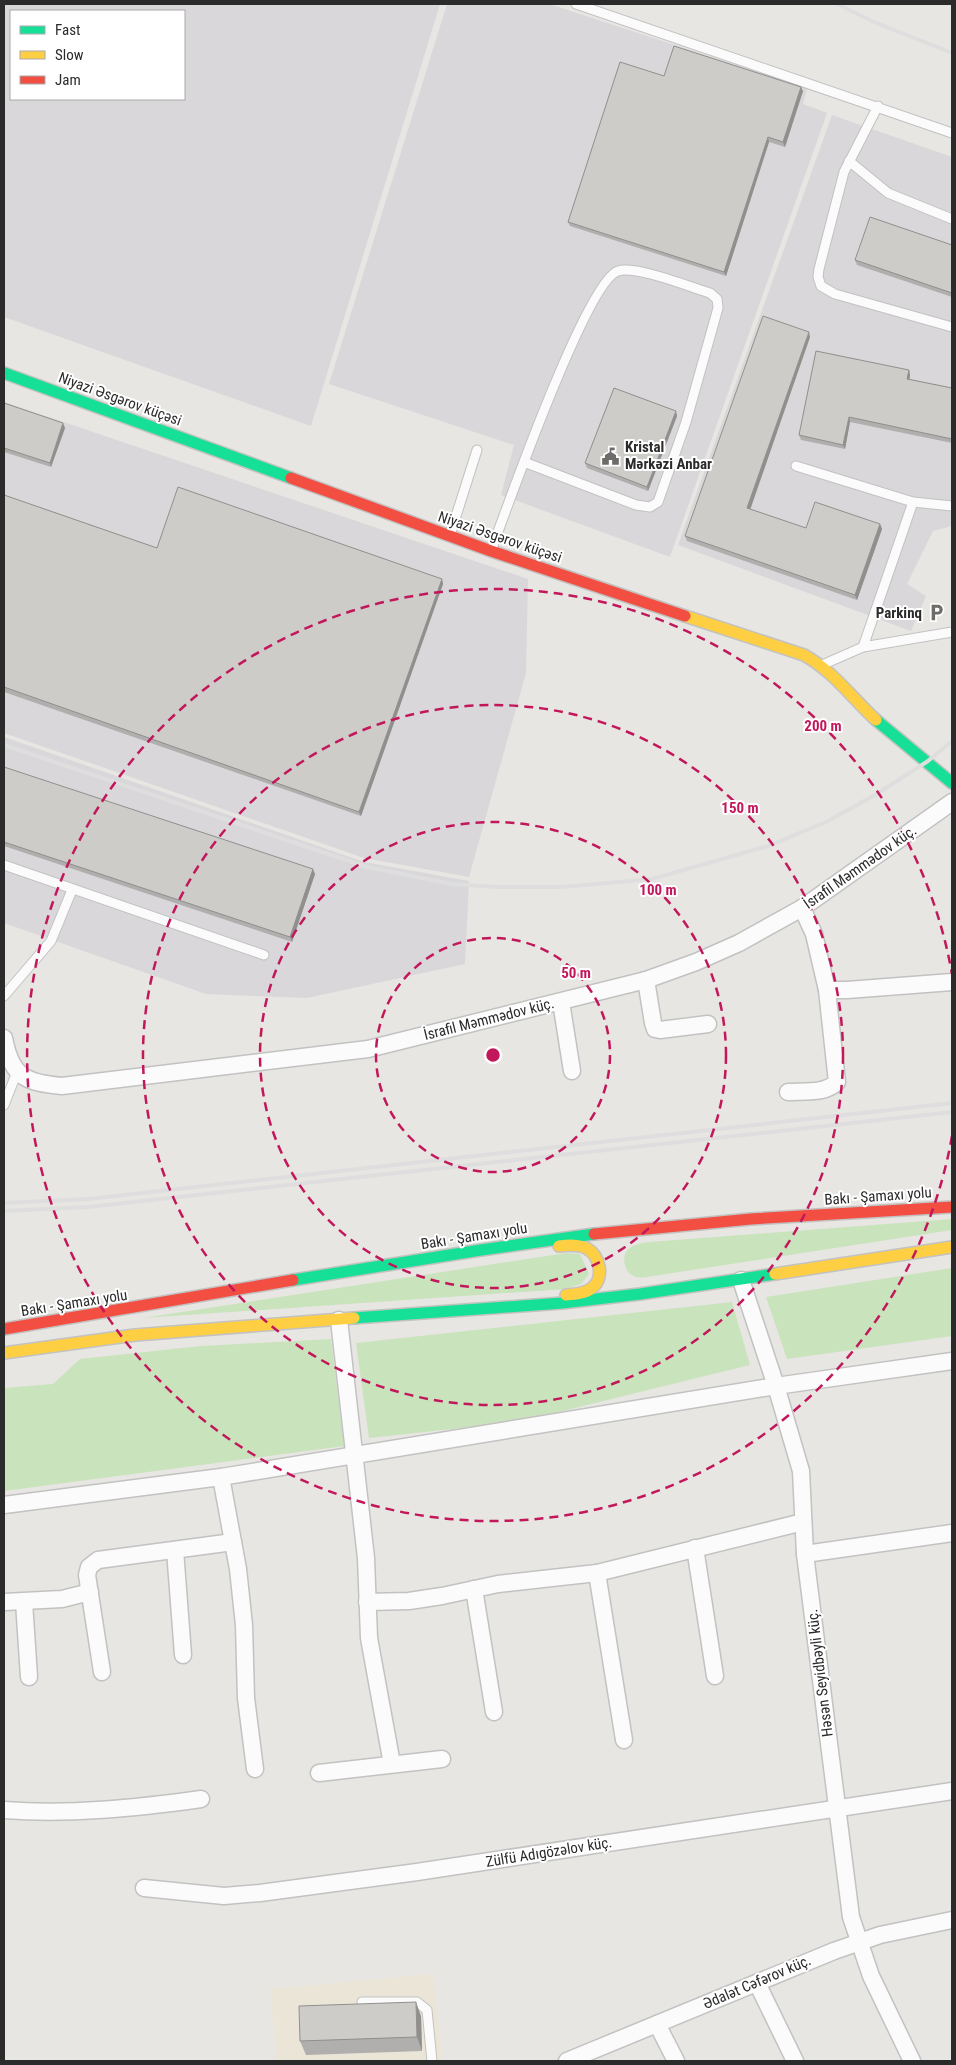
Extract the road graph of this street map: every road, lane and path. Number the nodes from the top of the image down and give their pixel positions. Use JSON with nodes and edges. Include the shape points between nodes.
{"nodes":[{"id":1,"x":576,"y":4,"type":"edge"},
{"id":2,"x":878,"y":106,"type":"junction"},
{"id":3,"x":952,"y":133,"type":"edge"},
{"id":4,"x":849,"y":161,"type":"junction"},
{"id":5,"x":952,"y":219,"type":"edge"},
{"id":6,"x":952,"y":327,"type":"edge"},
{"id":7,"x":4,"y":373,"type":"edge"},
{"id":8,"x":477,"y":450,"type":"dead end"},
{"id":9,"x":524,"y":462,"type":"junction"},
{"id":10,"x":796,"y":466,"type":"dead end"},
{"id":11,"x":913,"y":502,"type":"junction"},
{"id":12,"x":952,"y":506,"type":"edge"},
{"id":13,"x":450,"y":536,"type":"junction"},
{"id":14,"x":491,"y":551,"type":"junction"},
{"id":15,"x":952,"y":632,"type":"edge"},
{"id":16,"x":863,"y":647,"type":"junction"},
{"id":17,"x":822,"y":665,"type":"junction"},
{"id":18,"x":952,"y":783,"type":"edge"},
{"id":19,"x":952,"y":802,"type":"edge"},
{"id":20,"x":4,"y":865,"type":"edge"},
{"id":21,"x":72,"y":890,"type":"junction"},
{"id":22,"x":802,"y":908,"type":"junction"},
{"id":23,"x":264,"y":955,"type":"dead end"},
{"id":24,"x":646,"y":980,"type":"junction"},
{"id":25,"x":952,"y":982,"type":"edge"},
{"id":26,"x":827,"y":990,"type":"junction"},
{"id":27,"x":4,"y":996,"type":"edge"},
{"id":28,"x":561,"y":1002,"type":"junction"},
{"id":29,"x":708,"y":1024,"type":"dead end"},
{"id":30,"x":4,"y":1038,"type":"edge"},
{"id":31,"x":572,"y":1071,"type":"dead end"},
{"id":32,"x":17,"y":1072,"type":"junction"},
{"id":33,"x":788,"y":1092,"type":"dead end"},
{"id":34,"x":4,"y":1104,"type":"edge"},
{"id":35,"x":952,"y":1207,"type":"edge"},
{"id":36,"x":706,"y":1223,"type":"junction"},
{"id":37,"x":622,"y":1243,"type":"dead end"},
{"id":38,"x":952,"y":1247,"type":"edge"},
{"id":39,"x":480,"y":1251,"type":"junction"},
{"id":40,"x":741,"y":1280,"type":"junction"},
{"id":41,"x":630,"y":1283,"type":"dead end"},
{"id":42,"x":716,"y":1283,"type":"junction"},
{"id":43,"x":481,"y":1310,"type":"junction"},
{"id":44,"x":339,"y":1320,"type":"junction"},
{"id":45,"x":4,"y":1329,"type":"edge"},
{"id":46,"x":4,"y":1354,"type":"edge"},
{"id":47,"x":952,"y":1361,"type":"edge"},
{"id":48,"x":776,"y":1386,"type":"junction"},
{"id":49,"x":354,"y":1455,"type":"junction"},
{"id":50,"x":221,"y":1477,"type":"junction"},
{"id":51,"x":4,"y":1505,"type":"edge"},
{"id":52,"x":803,"y":1522,"type":"junction"},
{"id":53,"x":952,"y":1533,"type":"edge"},
{"id":54,"x":233,"y":1542,"type":"junction"},
{"id":55,"x":695,"y":1548,"type":"junction"},
{"id":56,"x":175,"y":1550,"type":"junction"},
{"id":57,"x":805,"y":1554,"type":"junction"},
{"id":58,"x":597,"y":1572,"type":"junction"},
{"id":59,"x":474,"y":1589,"type":"junction"},
{"id":60,"x":90,"y":1592,"type":"junction"},
{"id":61,"x":4,"y":1602,"type":"edge"},
{"id":62,"x":24,"y":1602,"type":"junction"},
{"id":63,"x":367,"y":1602,"type":"junction"},
{"id":64,"x":183,"y":1655,"type":"dead end"},
{"id":65,"x":102,"y":1672,"type":"dead end"},
{"id":66,"x":715,"y":1676,"type":"dead end"},
{"id":67,"x":29,"y":1677,"type":"dead end"},
{"id":68,"x":494,"y":1712,"type":"dead end"},
{"id":69,"x":624,"y":1740,"type":"dead end"},
{"id":70,"x":442,"y":1759,"type":"dead end"},
{"id":71,"x":392,"y":1764,"type":"junction"},
{"id":72,"x":255,"y":1769,"type":"dead end"},
{"id":73,"x":318,"y":1773,"type":"dead end"},
{"id":74,"x":952,"y":1791,"type":"edge"},
{"id":75,"x":201,"y":1799,"type":"dead end"},
{"id":76,"x":836,"y":1808,"type":"junction"},
{"id":77,"x":4,"y":1810,"type":"edge"},
{"id":78,"x":144,"y":1888,"type":"dead end"},
{"id":79,"x":952,"y":1920,"type":"edge"},
{"id":80,"x":858,"y":1942,"type":"junction"},
{"id":81,"x":757,"y":1983,"type":"junction"},
{"id":82,"x":362,"y":2002,"type":"edge"},
{"id":83,"x":657,"y":2024,"type":"junction"},
{"id":84,"x":432,"y":2061,"type":"edge"},
{"id":85,"x":567,"y":2061,"type":"edge"},
{"id":86,"x":676,"y":2061,"type":"edge"},
{"id":87,"x":795,"y":2061,"type":"edge"},
{"id":88,"x":912,"y":2061,"type":"edge"}],
"edges":[{"from":1,"to":2,"type":"lane"},
{"from":2,"to":3,"type":"lane"},
{"from":2,"to":4,"type":"lane"},
{"from":4,"to":5,"type":"lane","via":[[888,193]]},
{"from":4,"to":6,"type":"lane","via":[[819,269],[821,286],[835,294]]},
{"from":7,"to":13,"type":"main road","name":"Niyazi Əsgərov küçəsi"},
{"from":8,"to":13,"type":"lane"},
{"from":9,"to":9,"type":"lane","via":[[578,330],[608,278],[617,271],[632,269],[710,293],[717,299],[718,308],[686,422],[658,502],[650,507],[636,505]]},
{"from":9,"to":14,"type":"lane"},
{"from":10,"to":11,"type":"lane"},
{"from":11,"to":12,"type":"lane"},
{"from":11,"to":16,"type":"lane"},
{"from":13,"to":14,"type":"main road","name":"Niyazi Əsgərov küçəsi"},
{"from":14,"to":17,"type":"main road","name":"Niyazi Əsgərov küçəsi","via":[[804,655]]},
{"from":15,"to":16,"type":"lane"},
{"from":16,"to":17,"type":"lane"},
{"from":17,"to":18,"type":"main road","name":"Niyazi Əsgərov küçəsi","via":[[870,714]]},
{"from":19,"to":22,"type":"street","name":"İsrafil Məmmədov küç."},
{"from":20,"to":21,"type":"lane"},
{"from":21,"to":23,"type":"lane"},
{"from":21,"to":27,"type":"lane","via":[[51,941]]},
{"from":22,"to":24,"type":"street","name":"İsrafil Məmmədov küç.","via":[[739,943]]},
{"from":22,"to":26,"type":"street","via":[[814,934]]},
{"from":24,"to":28,"type":"street","name":"İsrafil Məmmədov küç."},
{"from":24,"to":29,"type":"street","via":[[655,1029]]},
{"from":25,"to":26,"type":"street"},
{"from":26,"to":33,"type":"street","via":[[837,1082],[825,1090]]},
{"from":28,"to":31,"type":"street"},
{"from":28,"to":32,"type":"street","name":"İsrafil Məmmədov küç.","via":[[345,1053],[62,1086],[38,1082]]},
{"from":30,"to":32,"type":"street","via":[[10,1061]]},
{"from":32,"to":34,"type":"lane"},
{"from":35,"to":36,"type":"main road","name":"Bakı - Şamaxı yolu"},
{"from":36,"to":37,"type":"main road"},
{"from":36,"to":39,"type":"main road","name":"Bakı - Şamaxı yolu"},
{"from":38,"to":40,"type":"main road"},
{"from":39,"to":43,"type":"main road","via":[[579,1246],[594,1254],[600,1269],[599,1278],[585,1292]]},
{"from":39,"to":45,"type":"main road","name":"Bakı - Şamaxı yolu"},
{"from":40,"to":42,"type":"main road"},
{"from":40,"to":48,"type":"street","name":"Həsən Seyidbəyli küç."},
{"from":41,"to":42,"type":"main road"},
{"from":42,"to":43,"type":"main road"},
{"from":43,"to":44,"type":"main road"},
{"from":44,"to":46,"type":"main road","via":[[135,1335]]},
{"from":44,"to":49,"type":"street"},
{"from":47,"to":48,"type":"street"},
{"from":48,"to":49,"type":"street"},
{"from":48,"to":52,"type":"street","name":"Həsən Seyidbəyli küç.","via":[[800,1465]]},
{"from":49,"to":50,"type":"street"},
{"from":49,"to":63,"type":"street","via":[[366,1558]]},
{"from":50,"to":51,"type":"street"},
{"from":50,"to":54,"type":"street"},
{"from":52,"to":55,"type":"street"},
{"from":52,"to":57,"type":"street","name":"Həsən Seyidbəyli küç."},
{"from":53,"to":57,"type":"street"},
{"from":54,"to":56,"type":"street"},
{"from":54,"to":72,"type":"street","via":[[244,1625],[246,1698]]},
{"from":55,"to":58,"type":"street"},
{"from":55,"to":66,"type":"street"},
{"from":56,"to":60,"type":"street","via":[[98,1560],[89,1567]]},
{"from":56,"to":64,"type":"street"},
{"from":57,"to":76,"type":"street","name":"Həsən Seyidbəyli küç."},
{"from":58,"to":59,"type":"street"},
{"from":58,"to":69,"type":"street"},
{"from":59,"to":63,"type":"street","via":[[426,1598]]},
{"from":59,"to":68,"type":"street"},
{"from":60,"to":62,"type":"street","via":[[62,1599]]},
{"from":60,"to":65,"type":"street"},
{"from":61,"to":62,"type":"street"},
{"from":62,"to":67,"type":"street"},
{"from":63,"to":71,"type":"street","via":[[370,1638]]},
{"from":70,"to":71,"type":"street"},
{"from":71,"to":73,"type":"street"},
{"from":74,"to":76,"type":"street","name":"Zülfü Adıgözəlov küç."},
{"from":75,"to":77,"type":"street","via":[[137,1808]]},
{"from":76,"to":78,"type":"street","name":"Zülfü Adıgözəlov küç.","via":[[260,1893],[224,1896]]},
{"from":76,"to":80,"type":"street","name":"Həsən Seyidbəyli küç.","via":[[851,1917]]},
{"from":79,"to":80,"type":"street","name":"Ədalət Cəfərov küç."},
{"from":80,"to":81,"type":"street","name":"Ədalət Cəfərov küç."},
{"from":80,"to":88,"type":"street","name":"Həsən Seyidbəyli küç."},
{"from":81,"to":83,"type":"street","name":"Ədalət Cəfərov küç."},
{"from":81,"to":87,"type":"street"},
{"from":82,"to":84,"type":"lane","via":[[417,2002],[428,2010]]},
{"from":83,"to":85,"type":"street","name":"Ədalət Cəfərov küç."},
{"from":83,"to":86,"type":"street"}]}
